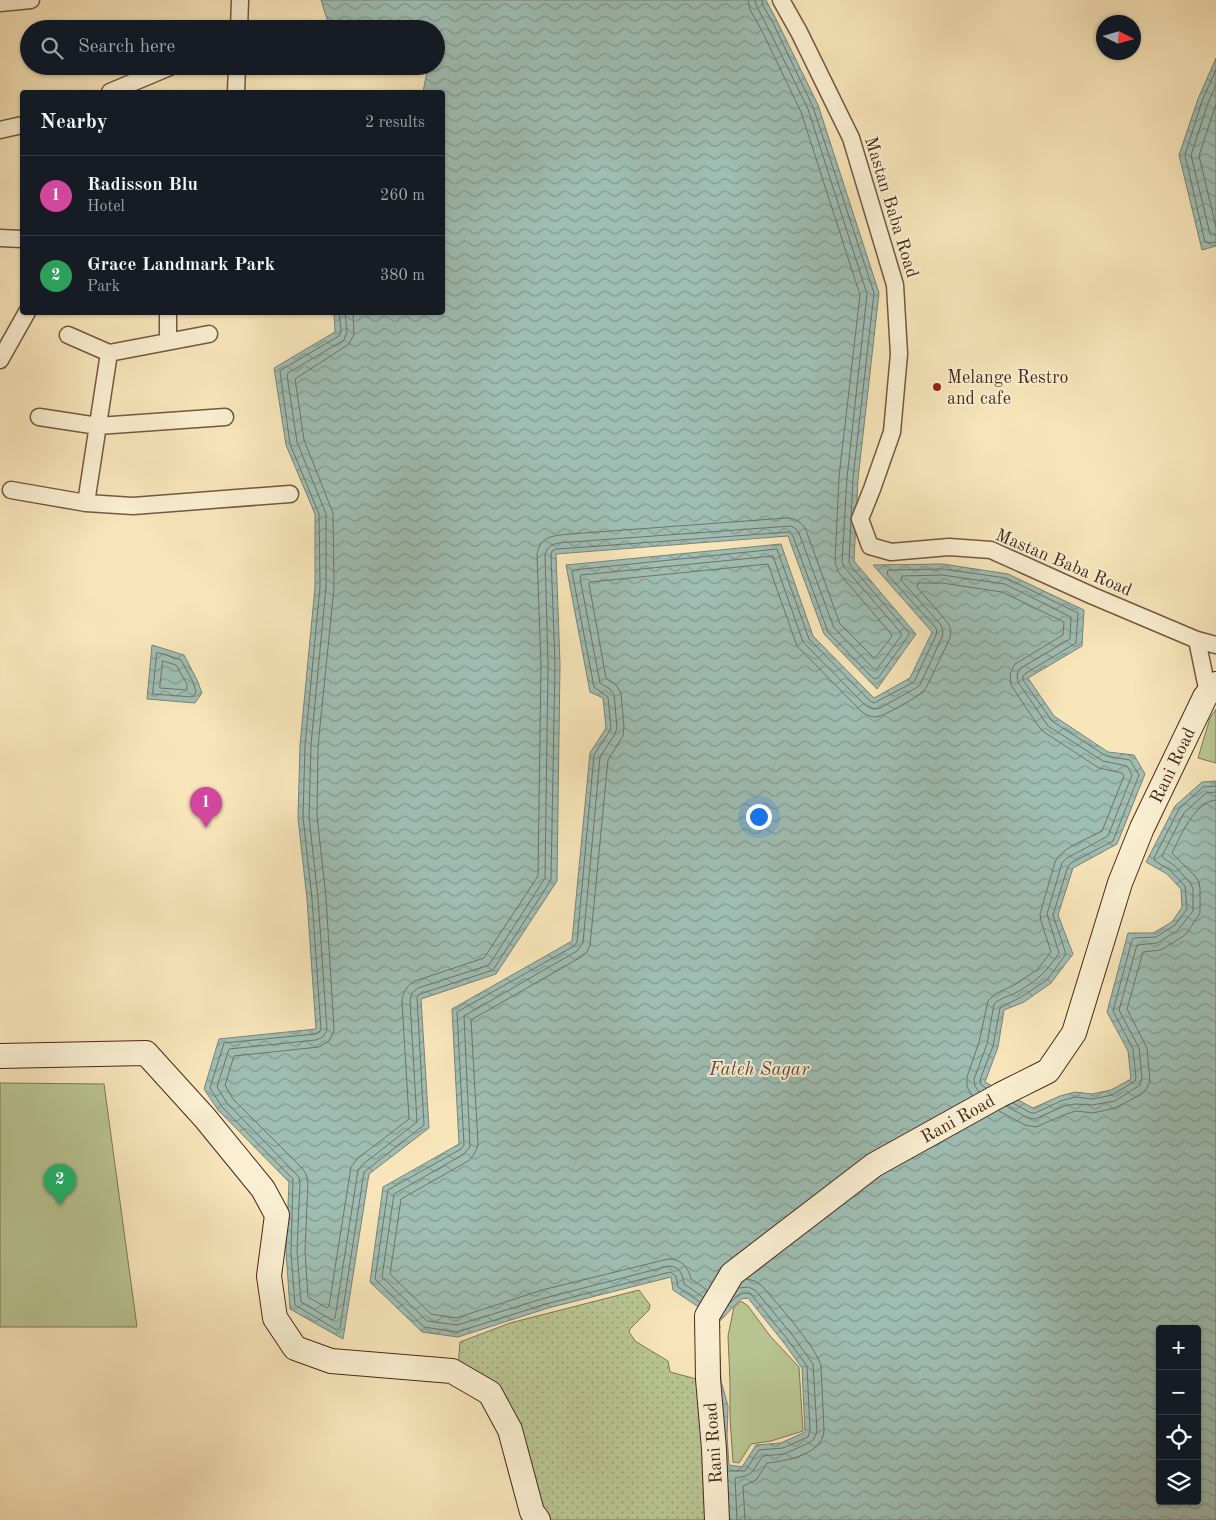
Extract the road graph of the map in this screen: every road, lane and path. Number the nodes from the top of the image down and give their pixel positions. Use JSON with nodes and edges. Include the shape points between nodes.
{"nodes":[{"id":1,"x":23,"y":0,"type":"edge"},
{"id":2,"x":240,"y":0,"type":"edge"},
{"id":3,"x":781,"y":0,"type":"edge"},
{"id":4,"x":0,"y":3,"type":"edge"},
{"id":5,"x":239,"y":20,"type":"edge"},
{"id":6,"x":151,"y":75,"type":"edge"},
{"id":7,"x":237,"y":75,"type":"edge"},
{"id":8,"x":115,"y":90,"type":"edge"},
{"id":9,"x":236,"y":90,"type":"edge"},
{"id":10,"x":20,"y":125,"type":"edge"},
{"id":11,"x":0,"y":130,"type":"edge"},
{"id":12,"x":0,"y":238,"type":"edge"},
{"id":13,"x":20,"y":239,"type":"edge"},
{"id":14,"x":25,"y":315,"type":"edge"},
{"id":15,"x":168,"y":315,"type":"edge"},
{"id":16,"x":209,"y":334,"type":"dead end"},
{"id":17,"x":68,"y":335,"type":"dead end"},
{"id":18,"x":168,"y":341,"type":"junction"},
{"id":19,"x":109,"y":352,"type":"junction"},
{"id":20,"x":0,"y":360,"type":"edge"},
{"id":21,"x":225,"y":416,"type":"dead end"},
{"id":22,"x":39,"y":417,"type":"dead end"},
{"id":23,"x":98,"y":426,"type":"junction"},
{"id":24,"x":11,"y":490,"type":"dead end"},
{"id":25,"x":290,"y":494,"type":"dead end"},
{"id":26,"x":86,"y":503,"type":"junction"},
{"id":27,"x":1197,"y":640,"type":"junction"},
{"id":28,"x":1216,"y":645,"type":"edge"},
{"id":29,"x":1212,"y":689,"type":"edge"},
{"id":30,"x":0,"y":1056,"type":"edge"},
{"id":31,"x":538,"y":1520,"type":"edge"},
{"id":32,"x":717,"y":1520,"type":"edge"}],
"edges":[{"from":1,"to":4,"type":"street"},
{"from":2,"to":5,"type":"street"},
{"from":3,"to":27,"type":"street","name":"Mastan Baba Road","via":[[851,138],[896,285],[899,354],[892,432],[860,519],[870,546],[891,552],[949,547],[991,550]]},
{"from":6,"to":8,"type":"street"},
{"from":7,"to":9,"type":"street"},
{"from":10,"to":11,"type":"street"},
{"from":12,"to":13,"type":"street"},
{"from":14,"to":20,"type":"street"},
{"from":15,"to":18,"type":"street"},
{"from":16,"to":18,"type":"street"},
{"from":17,"to":19,"type":"street"},
{"from":18,"to":19,"type":"street"},
{"from":19,"to":23,"type":"street"},
{"from":21,"to":23,"type":"street"},
{"from":22,"to":23,"type":"street"},
{"from":23,"to":26,"type":"street"},
{"from":24,"to":26,"type":"street"},
{"from":25,"to":26,"type":"street","via":[[133,506]]},
{"from":27,"to":28,"type":"street","name":"Mastan Baba Road"},
{"from":27,"to":29,"type":"street"},
{"from":29,"to":32,"type":"street","name":"Rani Road","via":[[1142,828],[1120,883],[1074,1033],[1048,1071],[874,1165],[732,1274],[707,1316]]},
{"from":30,"to":31,"type":"street","via":[[146,1053],[205,1118],[263,1190],[277,1215],[269,1276],[275,1318],[295,1348],[331,1361],[452,1371],[490,1392],[510,1430],[532,1512]]}]}
